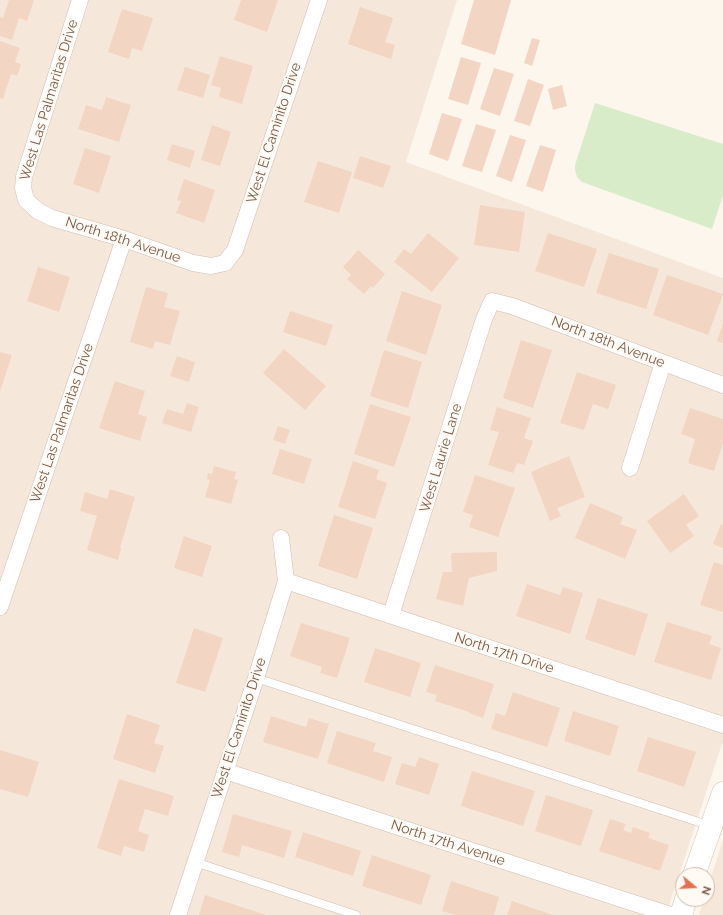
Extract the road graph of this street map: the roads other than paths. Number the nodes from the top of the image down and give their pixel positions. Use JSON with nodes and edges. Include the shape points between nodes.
{"nodes":[{"id":1,"x":80,"y":0,"type":"edge"},
{"id":2,"x":318,"y":0,"type":"edge"},
{"id":3,"x":26,"y":200,"type":"joint"},
{"id":4,"x":124,"y":239,"type":"junction"},
{"id":5,"x":225,"y":263,"type":"joint"},
{"id":6,"x":492,"y":300,"type":"joint"},
{"id":7,"x":663,"y":363,"type":"junction"},
{"id":8,"x":723,"y":385,"type":"edge"},
{"id":9,"x":630,"y":468,"type":"dead end"},
{"id":10,"x":281,"y":538,"type":"dead end"},
{"id":11,"x":286,"y":581,"type":"junction"},
{"id":12,"x":0,"y":607,"type":"edge"},
{"id":13,"x":391,"y":616,"type":"junction"},
{"id":14,"x":256,"y":678,"type":"junction"},
{"id":15,"x":723,"y":725,"type":"edge"},
{"id":16,"x":225,"y":771,"type":"junction"},
{"id":17,"x":723,"y":793,"type":"edge"},
{"id":18,"x":712,"y":826,"type":"junction"},
{"id":19,"x":196,"y":862,"type":"junction"},
{"id":20,"x":696,"y":867,"type":"edge"},
{"id":21,"x":178,"y":915,"type":"edge"},
{"id":22,"x":356,"y":915,"type":"edge"},
{"id":23,"x":671,"y":915,"type":"edge"}],
"edges":[{"from":1,"to":3,"type":"street","name":"West Las Palmaritas Drive","via":[[24,177]]},
{"from":2,"to":5,"type":"street","name":"West El Caminito Drive","via":[[235,250]]},
{"from":3,"to":4,"type":"street","name":"North 18th Avenue","via":[[38,211],[52,218]]},
{"from":4,"to":5,"type":"street","name":"North 18th Avenue","via":[[193,263],[211,266]]},
{"from":4,"to":12,"type":"street","name":"West Las Palmaritas Drive"},
{"from":6,"to":7,"type":"street","name":"North 18th Avenue"},
{"from":6,"to":13,"type":"street","name":"West Laurie Lane"},
{"from":7,"to":8,"type":"street","name":"North 18th Avenue"},
{"from":7,"to":9,"type":"street"},
{"from":10,"to":11,"type":"street","name":"West El Caminito Drive"},
{"from":11,"to":13,"type":"street","name":"North 17th Drive"},
{"from":11,"to":14,"type":"street","name":"West El Caminito Drive"},
{"from":13,"to":15,"type":"street","name":"North 17th Drive"},
{"from":14,"to":16,"type":"street","name":"West El Caminito Drive"},
{"from":14,"to":18,"type":"lane"},
{"from":16,"to":19,"type":"street","name":"West El Caminito Drive"},
{"from":16,"to":23,"type":"street","name":"North 17th Avenue"},
{"from":17,"to":18,"type":"street"},
{"from":18,"to":20,"type":"street"},
{"from":19,"to":21,"type":"street","name":"West El Caminito Drive"},
{"from":19,"to":22,"type":"lane"}]}
